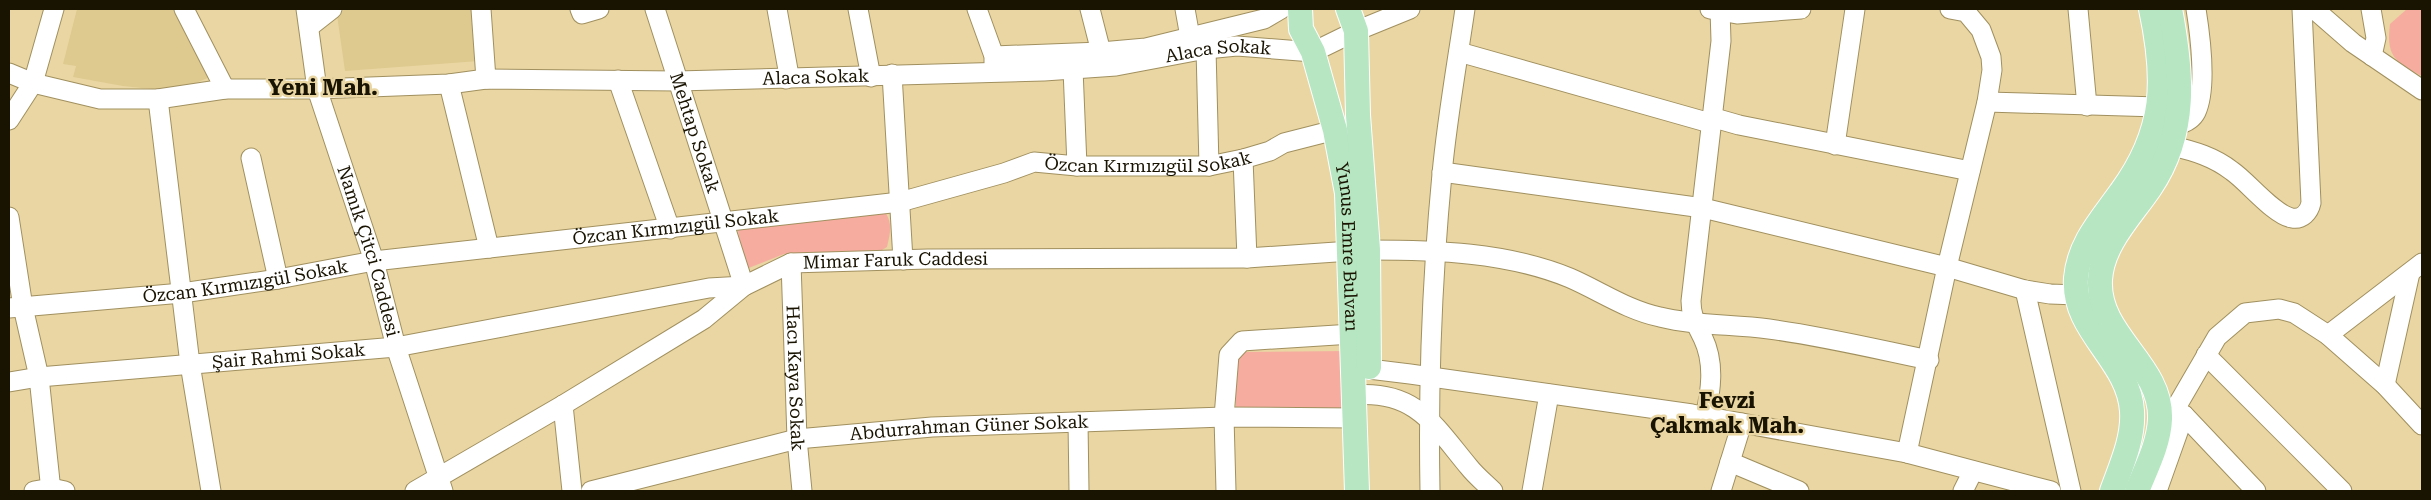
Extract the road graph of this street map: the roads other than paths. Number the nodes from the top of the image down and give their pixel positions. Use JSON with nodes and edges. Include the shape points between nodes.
{"nodes":[{"id":1,"x":54,"y":9,"type":"edge"},
{"id":2,"x":184,"y":9,"type":"edge"},
{"id":3,"x":332,"y":9,"type":"edge"},
{"id":4,"x":481,"y":9,"type":"edge"},
{"id":5,"x":580,"y":9,"type":"edge"},
{"id":6,"x":599,"y":9,"type":"edge"},
{"id":7,"x":655,"y":9,"type":"edge"},
{"id":8,"x":777,"y":9,"type":"edge"},
{"id":9,"x":858,"y":9,"type":"edge"},
{"id":10,"x":977,"y":9,"type":"edge"},
{"id":11,"x":1090,"y":9,"type":"edge"},
{"id":12,"x":1185,"y":9,"type":"edge"},
{"id":13,"x":1281,"y":9,"type":"edge"},
{"id":14,"x":1300,"y":9,"type":"edge"},
{"id":15,"x":1410,"y":9,"type":"edge"},
{"id":16,"x":1465,"y":9,"type":"edge"},
{"id":17,"x":1801,"y":9,"type":"edge"},
{"id":18,"x":1856,"y":9,"type":"edge"},
{"id":19,"x":2078,"y":9,"type":"edge"},
{"id":20,"x":2151,"y":9,"type":"edge"},
{"id":21,"x":2170,"y":9,"type":"edge"},
{"id":22,"x":2196,"y":9,"type":"edge"},
{"id":23,"x":2302,"y":9,"type":"edge"},
{"id":24,"x":2314,"y":9,"type":"edge"},
{"id":25,"x":2371,"y":9,"type":"edge"},
{"id":26,"x":1717,"y":10,"type":"edge"},
{"id":27,"x":1962,"y":10,"type":"edge"},
{"id":28,"x":307,"y":18,"type":"edge"},
{"id":29,"x":1352,"y":20,"type":"edge"},
{"id":30,"x":1190,"y":37,"type":"junction"},
{"id":31,"x":1206,"y":49,"type":"junction"},
{"id":32,"x":1101,"y":52,"type":"junction"},
{"id":33,"x":1313,"y":52,"type":"junction"},
{"id":34,"x":1459,"y":52,"type":"junction"},
{"id":35,"x":2372,"y":56,"type":"junction"},
{"id":36,"x":994,"y":64,"type":"junction"},
{"id":37,"x":1073,"y":69,"type":"junction"},
{"id":38,"x":9,"y":73,"type":"edge"},
{"id":39,"x":787,"y":74,"type":"junction"},
{"id":40,"x":892,"y":74,"type":"junction"},
{"id":41,"x":870,"y":77,"type":"junction"},
{"id":42,"x":486,"y":79,"type":"junction"},
{"id":43,"x":618,"y":80,"type":"junction"},
{"id":44,"x":678,"y":81,"type":"junction"},
{"id":45,"x":32,"y":83,"type":"junction"},
{"id":46,"x":449,"y":84,"type":"junction"},
{"id":47,"x":225,"y":89,"type":"junction"},
{"id":48,"x":317,"y":89,"type":"junction"},
{"id":49,"x":2422,"y":94,"type":"edge"},
{"id":50,"x":158,"y":99,"type":"junction"},
{"id":51,"x":1987,"y":102,"type":"junction"},
{"id":52,"x":2087,"y":106,"type":"junction"},
{"id":53,"x":2158,"y":107,"type":"junction"},
{"id":54,"x":9,"y":120,"type":"edge"},
{"id":55,"x":1711,"y":120,"type":"junction"},
{"id":56,"x":1335,"y":130,"type":"junction"},
{"id":57,"x":2175,"y":136,"type":"junction"},
{"id":58,"x":1835,"y":144,"type":"junction"},
{"id":59,"x":251,"y":158,"type":"dead end"},
{"id":60,"x":1244,"y":160,"type":"junction"},
{"id":61,"x":1077,"y":166,"type":"junction"},
{"id":62,"x":1209,"y":166,"type":"junction"},
{"id":63,"x":1970,"y":171,"type":"junction"},
{"id":64,"x":1442,"y":172,"type":"junction"},
{"id":65,"x":900,"y":202,"type":"junction"},
{"id":66,"x":1703,"y":208,"type":"junction"},
{"id":67,"x":9,"y":217,"type":"edge"},
{"id":68,"x":724,"y":223,"type":"junction"},
{"id":69,"x":670,"y":229,"type":"junction"},
{"id":70,"x":488,"y":248,"type":"junction"},
{"id":71,"x":1359,"y":250,"type":"junction"},
{"id":72,"x":1436,"y":250,"type":"junction"},
{"id":73,"x":1247,"y":258,"type":"junction"},
{"id":74,"x":903,"y":260,"type":"junction"},
{"id":75,"x":374,"y":261,"type":"junction"},
{"id":76,"x":792,"y":263,"type":"junction"},
{"id":77,"x":1947,"y":267,"type":"junction"},
{"id":78,"x":2416,"y":268,"type":"edge"},
{"id":79,"x":278,"y":279,"type":"junction"},
{"id":80,"x":744,"y":286,"type":"junction"},
{"id":81,"x":2025,"y":290,"type":"junction"},
{"id":82,"x":182,"y":293,"type":"junction"},
{"id":83,"x":2077,"y":294,"type":"junction"},
{"id":84,"x":16,"y":308,"type":"edge"},
{"id":85,"x":1695,"y":325,"type":"junction"},
{"id":86,"x":1352,"y":334,"type":"junction"},
{"id":87,"x":2328,"y":334,"type":"junction"},
{"id":88,"x":396,"y":346,"type":"junction"},
{"id":89,"x":2206,"y":354,"type":"junction"},
{"id":90,"x":1929,"y":360,"type":"junction"},
{"id":91,"x":190,"y":364,"type":"junction"},
{"id":92,"x":1361,"y":370,"type":"junction"},
{"id":93,"x":1429,"y":376,"type":"junction"},
{"id":94,"x":39,"y":377,"type":"junction"},
{"id":95,"x":9,"y":382,"type":"edge"},
{"id":96,"x":2385,"y":385,"type":"junction"},
{"id":97,"x":1362,"y":394,"type":"junction"},
{"id":98,"x":1549,"y":394,"type":"junction"},
{"id":99,"x":564,"y":405,"type":"junction"},
{"id":100,"x":2132,"y":410,"type":"junction"},
{"id":101,"x":2173,"y":412,"type":"junction"},
{"id":102,"x":1428,"y":416,"type":"junction"},
{"id":103,"x":1224,"y":417,"type":"junction"},
{"id":104,"x":1705,"y":417,"type":"junction"},
{"id":105,"x":1355,"y":418,"type":"junction"},
{"id":106,"x":1078,"y":422,"type":"junction"},
{"id":107,"x":1742,"y":423,"type":"junction"},
{"id":108,"x":2422,"y":425,"type":"edge"},
{"id":109,"x":798,"y":439,"type":"junction"},
{"id":110,"x":1907,"y":453,"type":"junction"},
{"id":111,"x":1730,"y":462,"type":"junction"},
{"id":112,"x":1973,"y":471,"type":"junction"},
{"id":113,"x":441,"y":484,"type":"edge"},
{"id":114,"x":50,"y":490,"type":"edge"},
{"id":115,"x":211,"y":491,"type":"edge"},
{"id":116,"x":415,"y":491,"type":"edge"},
{"id":117,"x":572,"y":491,"type":"edge"},
{"id":118,"x":591,"y":491,"type":"edge"},
{"id":119,"x":802,"y":491,"type":"edge"},
{"id":120,"x":1079,"y":491,"type":"edge"},
{"id":121,"x":1226,"y":491,"type":"edge"},
{"id":122,"x":1357,"y":491,"type":"edge"},
{"id":123,"x":1373,"y":491,"type":"edge"},
{"id":124,"x":1430,"y":491,"type":"edge"},
{"id":125,"x":1494,"y":491,"type":"edge"},
{"id":126,"x":1532,"y":491,"type":"edge"},
{"id":127,"x":1721,"y":491,"type":"edge"},
{"id":128,"x":1799,"y":491,"type":"edge"},
{"id":129,"x":1963,"y":491,"type":"edge"},
{"id":130,"x":2051,"y":491,"type":"edge"},
{"id":131,"x":2071,"y":491,"type":"edge"},
{"id":132,"x":2112,"y":491,"type":"edge"},
{"id":133,"x":2137,"y":491,"type":"edge"},
{"id":134,"x":2157,"y":491,"type":"edge"},
{"id":135,"x":2256,"y":491,"type":"edge"},
{"id":136,"x":2342,"y":491,"type":"edge"}],
"edges":[{"from":1,"to":45,"type":"street"},
{"from":2,"to":47,"type":"street"},
{"from":3,"to":28,"type":"street"},
{"from":4,"to":42,"type":"street"},
{"from":5,"to":6,"type":"street","via":[[582,14]]},
{"from":7,"to":44,"type":"street","name":"Mehtap Sokak"},
{"from":8,"to":39,"type":"street"},
{"from":9,"to":41,"type":"street"},
{"from":10,"to":36,"type":"street"},
{"from":11,"to":32,"type":"street"},
{"from":12,"to":30,"type":"street"},
{"from":13,"to":30,"type":"street","via":[[1264,19]]},
{"from":14,"to":33,"type":"main road","name":"Yunus Emre Bulvarı","via":[[1301,29]]},
{"from":15,"to":29,"type":"street"},
{"from":16,"to":34,"type":"street"},
{"from":17,"to":26,"type":"street","via":[[1737,14]]},
{"from":18,"to":58,"type":"street"},
{"from":19,"to":52,"type":"street"},
{"from":20,"to":53,"type":"main road","via":[[2160,54]]},
{"from":21,"to":57,"type":"main road","via":[[2181,79]]},
{"from":22,"to":57,"type":"street","via":[[2200,38],[2200,96],[2193,117]]},
{"from":23,"to":57,"type":"street","via":[[2311,203],[2306,214],[2290,218],[2278,211],[2224,165]]},
{"from":24,"to":35,"type":"street"},
{"from":25,"to":35,"type":"street","via":[[2376,38]]},
{"from":26,"to":55,"type":"street","via":[[1721,41]]},
{"from":27,"to":51,"type":"street","via":[[1981,30],[1991,57]]},
{"from":28,"to":48,"type":"street","name":"Namık Çitci Caddesi"},
{"from":29,"to":33,"type":"street"},
{"from":29,"to":71,"type":"main road","name":"Yunus Emre Bulvarı","via":[[1358,115]]},
{"from":30,"to":32,"type":"street","via":[[1146,48]]},
{"from":31,"to":33,"type":"street","name":"Alaca Sokak","via":[[1238,46]]},
{"from":31,"to":37,"type":"street","name":"Alaca Sokak","via":[[1116,66]]},
{"from":31,"to":62,"type":"street"},
{"from":32,"to":36,"type":"street"},
{"from":33,"to":56,"type":"main road","name":"Yunus Emre Bulvarı"},
{"from":34,"to":55,"type":"street"},
{"from":34,"to":64,"type":"street"},
{"from":35,"to":49,"type":"street"},
{"from":36,"to":37,"type":"street","name":"Alaca Sokak"},
{"from":36,"to":40,"type":"street","name":"Alaca Sokak"},
{"from":37,"to":61,"type":"street"},
{"from":38,"to":45,"type":"street","name":"Alaca Sokak"},
{"from":39,"to":41,"type":"street","name":"Alaca Sokak"},
{"from":39,"to":44,"type":"street","name":"Alaca Sokak"},
{"from":40,"to":41,"type":"street","name":"Alaca Sokak"},
{"from":40,"to":65,"type":"street"},
{"from":42,"to":43,"type":"street","name":"Alaca Sokak"},
{"from":42,"to":46,"type":"street","name":"Alaca Sokak"},
{"from":43,"to":44,"type":"street","name":"Alaca Sokak"},
{"from":43,"to":69,"type":"street"},
{"from":44,"to":68,"type":"street","name":"Mehtap Sokak"},
{"from":45,"to":50,"type":"street","name":"Alaca Sokak","via":[[100,99]]},
{"from":45,"to":54,"type":"street"},
{"from":46,"to":48,"type":"street","name":"Alaca Sokak"},
{"from":46,"to":70,"type":"street"},
{"from":47,"to":48,"type":"street","name":"Alaca Sokak"},
{"from":47,"to":50,"type":"street","name":"Alaca Sokak"},
{"from":48,"to":75,"type":"street","name":"Namık Çitci Caddesi"},
{"from":50,"to":82,"type":"street"},
{"from":51,"to":52,"type":"street"},
{"from":51,"to":63,"type":"street"},
{"from":52,"to":53,"type":"street"},
{"from":53,"to":83,"type":"main road","via":[[2154,129],[2136,172],[2086,243],[2079,261]]},
{"from":55,"to":58,"type":"street"},
{"from":55,"to":66,"type":"street"},
{"from":56,"to":60,"type":"street","name":"Özcan Kırmızıgül Sokak","via":[[1284,143]]},
{"from":56,"to":71,"type":"main road","name":"Yunus Emre Bulvarı"},
{"from":57,"to":101,"type":"main road","via":[[2163,169],[2106,252],[2100,280],[2103,306],[2116,333]]},
{"from":58,"to":63,"type":"street"},
{"from":59,"to":79,"type":"street"},
{"from":60,"to":62,"type":"street","name":"Özcan Kırmızıgül Sokak"},
{"from":60,"to":73,"type":"street"},
{"from":61,"to":62,"type":"street","name":"Özcan Kırmızıgül Sokak"},
{"from":61,"to":65,"type":"street","name":"Özcan Kırmızıgül Sokak","via":[[1034,162]]},
{"from":63,"to":77,"type":"street"},
{"from":64,"to":66,"type":"street"},
{"from":64,"to":72,"type":"street"},
{"from":65,"to":68,"type":"street","name":"Özcan Kırmızıgül Sokak"},
{"from":65,"to":74,"type":"street"},
{"from":66,"to":77,"type":"street"},
{"from":66,"to":85,"type":"street","via":[[1691,301]]},
{"from":67,"to":84,"type":"street"},
{"from":68,"to":69,"type":"street","name":"Özcan Kırmızıgül Sokak"},
{"from":68,"to":80,"type":"street","name":"Mehtap Sokak"},
{"from":69,"to":70,"type":"street","name":"Özcan Kırmızıgül Sokak"},
{"from":70,"to":75,"type":"street","name":"Özcan Kırmızıgül Sokak"},
{"from":71,"to":72,"type":"street","name":"Mimar Faruk Caddesi"},
{"from":71,"to":73,"type":"street","name":"Mimar Faruk Caddesi"},
{"from":71,"to":86,"type":"main road","name":"Yunus Emre Bulvarı"},
{"from":71,"to":92,"type":"main road","name":"Yunus Emre Bulvarı"},
{"from":72,"to":85,"type":"street","name":"Mimar Faruk Caddesi","via":[[1527,264],[1569,277],[1637,312]]},
{"from":72,"to":93,"type":"street"},
{"from":73,"to":74,"type":"street","name":"Mimar Faruk Caddesi"},
{"from":74,"to":76,"type":"street","name":"Mimar Faruk Caddesi"},
{"from":75,"to":79,"type":"street","name":"Özcan Kırmızıgül Sokak"},
{"from":75,"to":88,"type":"street","name":"Namık Çitci Caddesi"},
{"from":76,"to":80,"type":"street","name":"Mimar Faruk Caddesi"},
{"from":76,"to":109,"type":"street","name":"Hacı Kaya Sokak"},
{"from":77,"to":81,"type":"street"},
{"from":77,"to":90,"type":"street"},
{"from":78,"to":87,"type":"street"},
{"from":78,"to":96,"type":"street"},
{"from":79,"to":82,"type":"street","name":"Özcan Kırmızıgül Sokak"},
{"from":80,"to":88,"type":"street","name":"Şair Rahmi Sokak","via":[[709,288]]},
{"from":80,"to":99,"type":"street","name":"Mimar Faruk Caddesi","via":[[704,319]]},
{"from":81,"to":83,"type":"street"},
{"from":81,"to":131,"type":"street"},
{"from":82,"to":84,"type":"street","name":"Özcan Kırmızıgül Sokak"},
{"from":82,"to":91,"type":"street"},
{"from":83,"to":100,"type":"main road","via":[[2090,330],[2124,380]]},
{"from":84,"to":94,"type":"street"},
{"from":85,"to":90,"type":"street","name":"Mimar Faruk Caddesi","via":[[1793,332]]},
{"from":85,"to":104,"type":"street","via":[[1704,339],[1710,366],[1711,383]]},
{"from":86,"to":92,"type":"main road","name":"Yunus Emre Bulvarı"},
{"from":86,"to":103,"type":"street","via":[[1242,341],[1229,355]]},
{"from":87,"to":89,"type":"street","via":[[2294,313],[2261,309],[2245,312],[2217,337]]},
{"from":87,"to":96,"type":"street"},
{"from":88,"to":91,"type":"street","name":"Şair Rahmi Sokak"},
{"from":88,"to":113,"type":"street","name":"Namık Çitci Caddesi"},
{"from":89,"to":101,"type":"street"},
{"from":89,"to":136,"type":"street"},
{"from":90,"to":110,"type":"street"},
{"from":91,"to":94,"type":"street","name":"Şair Rahmi Sokak"},
{"from":91,"to":115,"type":"street"},
{"from":92,"to":93,"type":"street"},
{"from":92,"to":97,"type":"main road","name":"Yunus Emre Bulvarı"},
{"from":93,"to":98,"type":"street"},
{"from":93,"to":102,"type":"street"},
{"from":94,"to":95,"type":"street","name":"Şair Rahmi Sokak"},
{"from":94,"to":114,"type":"street"},
{"from":96,"to":108,"type":"street"},
{"from":97,"to":102,"type":"street","via":[[1388,396]]},
{"from":97,"to":105,"type":"main road","name":"Yunus Emre Bulvarı"},
{"from":97,"to":123,"type":"main road","name":"Yunus Emre Bulvarı"},
{"from":98,"to":104,"type":"street"},
{"from":98,"to":126,"type":"street"},
{"from":99,"to":113,"type":"street","name":"Mimar Faruk Caddesi"},
{"from":99,"to":117,"type":"street"},
{"from":100,"to":101,"type":"street"},
{"from":100,"to":132,"type":"main road","via":[[2129,441]]},
{"from":101,"to":133,"type":"main road","via":[[2157,439]]},
{"from":101,"to":134,"type":"street"},
{"from":101,"to":135,"type":"street"},
{"from":102,"to":124,"type":"street"},
{"from":102,"to":125,"type":"street","via":[[1470,469]]},
{"from":103,"to":105,"type":"street","name":"Abdurrahman Güner Sokak"},
{"from":103,"to":106,"type":"street","name":"Abdurrahman Güner Sokak"},
{"from":103,"to":121,"type":"street"},
{"from":104,"to":107,"type":"street"},
{"from":105,"to":122,"type":"main road","name":"Yunus Emre Bulvarı"},
{"from":106,"to":109,"type":"street","name":"Abdurrahman Güner Sokak","via":[[932,427]]},
{"from":106,"to":120,"type":"street"},
{"from":107,"to":110,"type":"street"},
{"from":107,"to":111,"type":"street"},
{"from":109,"to":118,"type":"street","name":"Abdurrahman Güner Sokak"},
{"from":109,"to":119,"type":"street","name":"Hacı Kaya Sokak"},
{"from":110,"to":112,"type":"street"},
{"from":111,"to":127,"type":"street"},
{"from":111,"to":128,"type":"street"},
{"from":112,"to":129,"type":"street"},
{"from":112,"to":130,"type":"street"},
{"from":113,"to":116,"type":"street","name":"Mimar Faruk Caddesi"}]}
